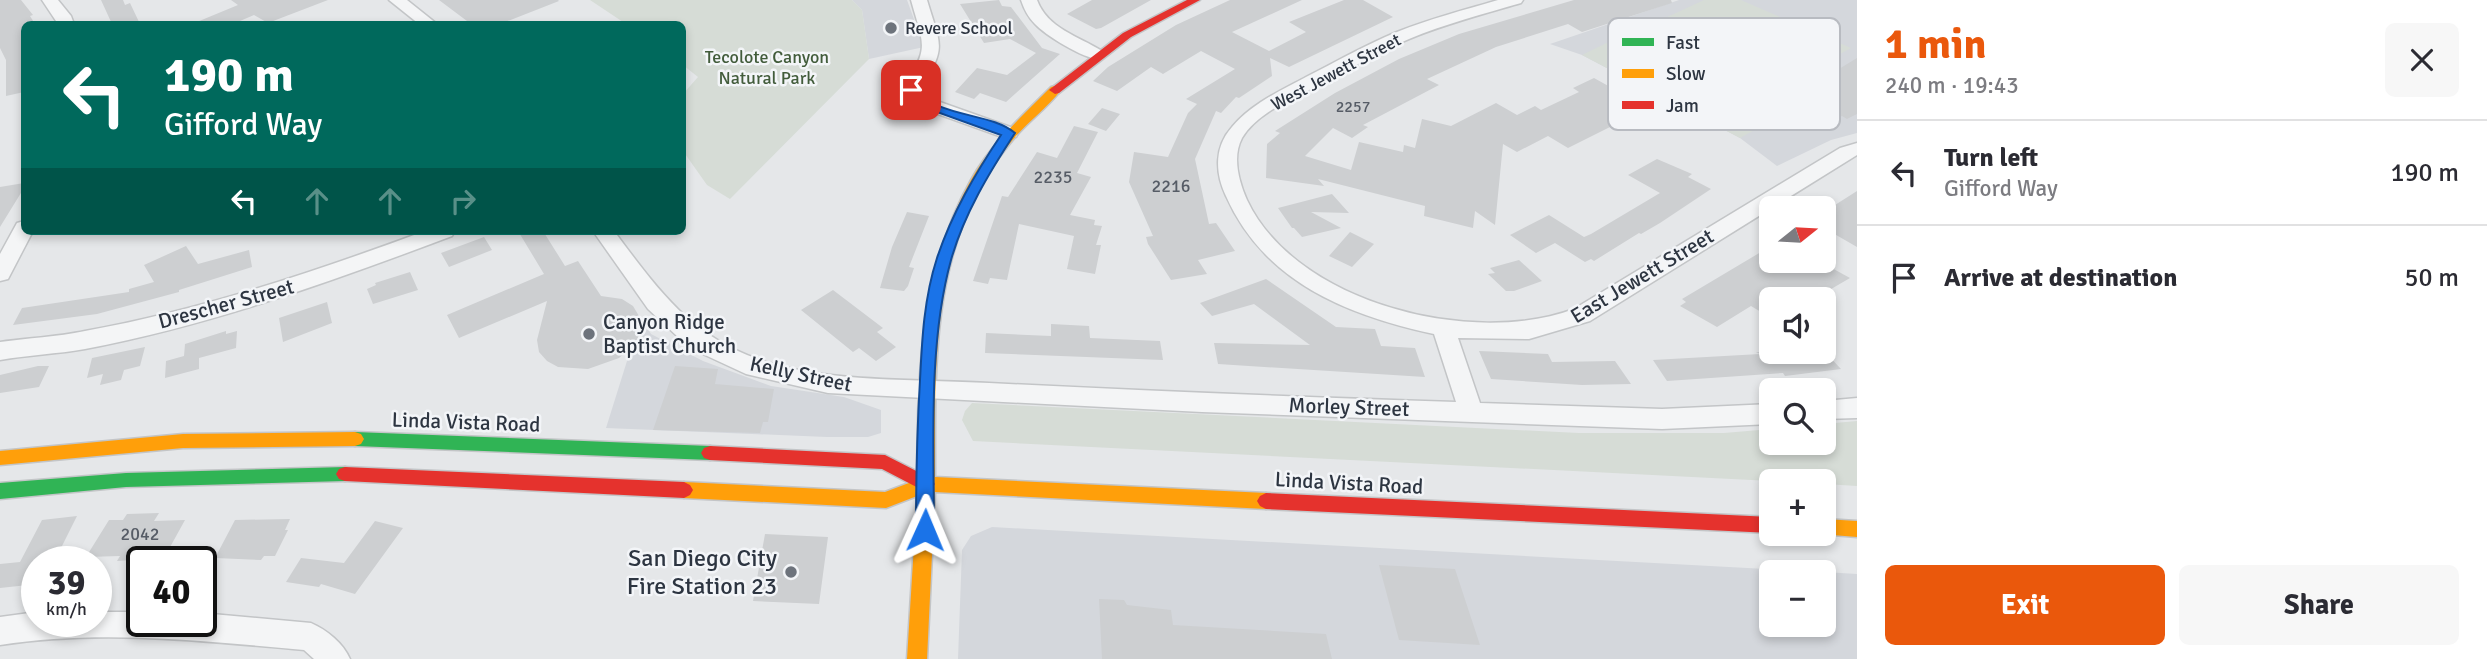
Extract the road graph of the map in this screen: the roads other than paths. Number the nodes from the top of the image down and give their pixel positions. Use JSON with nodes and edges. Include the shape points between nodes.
{"nodes":[{"id":1,"x":50,"y":0,"type":"edge"},
{"id":2,"x":397,"y":0,"type":"edge"},
{"id":3,"x":919,"y":0,"type":"edge"},
{"id":4,"x":1029,"y":0,"type":"edge"},
{"id":5,"x":1195,"y":0,"type":"edge"},
{"id":6,"x":1515,"y":0,"type":"edge"},
{"id":7,"x":65,"y":21,"type":"edge"},
{"id":8,"x":425,"y":21,"type":"edge"},
{"id":9,"x":1096,"y":55,"type":"junction"},
{"id":10,"x":1009,"y":133,"type":"junction"},
{"id":11,"x":1857,"y":149,"type":"edge"},
{"id":12,"x":21,"y":234,"type":"edge"},
{"id":13,"x":435,"y":235,"type":"edge"},
{"id":14,"x":606,"y":235,"type":"edge"},
{"id":15,"x":1293,"y":268,"type":"joint"},
{"id":16,"x":0,"y":274,"type":"edge"},
{"id":17,"x":1443,"y":328,"type":"junction"},
{"id":18,"x":0,"y":351,"type":"edge"},
{"id":19,"x":928,"y":389,"type":"junction"},
{"id":20,"x":1857,"y":408,"type":"edge"},
{"id":21,"x":1836,"y":410,"type":"edge"},
{"id":22,"x":1471,"y":411,"type":"junction"},
{"id":23,"x":1759,"y":415,"type":"edge"},
{"id":24,"x":0,"y":458,"type":"edge"},
{"id":25,"x":926,"y":484,"type":"junction"},
{"id":26,"x":0,"y":491,"type":"edge"},
{"id":27,"x":1759,"y":523,"type":"edge"},
{"id":28,"x":1836,"y":528,"type":"edge"},
{"id":29,"x":1857,"y":529,"type":"edge"},
{"id":30,"x":0,"y":631,"type":"edge"},
{"id":31,"x":335,"y":659,"type":"edge"},
{"id":32,"x":917,"y":659,"type":"edge"}],
"edges":[{"from":1,"to":7,"type":"street"},
{"from":2,"to":8,"type":"street"},
{"from":3,"to":10,"type":"street","via":[[935,44],[933,56],[911,90],[916,100]]},
{"from":4,"to":9,"type":"street","via":[[1042,22]]},
{"from":5,"to":9,"type":"main road"},
{"from":6,"to":15,"type":"street","name":"West Jewett Street","via":[[1402,36],[1273,102],[1235,133],[1226,165],[1236,204],[1259,238]]},
{"from":9,"to":10,"type":"main road"},
{"from":10,"to":19,"type":"main road","via":[[978,180],[944,260],[931,314]]},
{"from":11,"to":17,"type":"street","name":"East Jewett Street","via":[[1582,315],[1556,326],[1509,332]]},
{"from":12,"to":16,"type":"street"},
{"from":13,"to":18,"type":"street","name":"Drescher Street","via":[[255,299],[92,338]]},
{"from":14,"to":19,"type":"street","name":"Kelly Street","via":[[656,303],[713,349],[754,368],[828,384]]},
{"from":15,"to":17,"type":"street","name":"East Jewett Street","via":[[1364,307]]},
{"from":17,"to":22,"type":"street"},
{"from":19,"to":22,"type":"street","name":"Morley Street"},
{"from":19,"to":25,"type":"main road"},
{"from":20,"to":21,"type":"street"},
{"from":22,"to":23,"type":"street","name":"Morley Street","via":[[1662,419]]},
{"from":24,"to":25,"type":"main road","name":"Linda Vista Road","via":[[249,439],[477,442],[885,462]]},
{"from":25,"to":26,"type":"main road","name":"Linda Vista Road","via":[[886,500],[327,474],[138,479]]},
{"from":25,"to":27,"type":"main road","name":"Linda Vista Road"},
{"from":25,"to":32,"type":"main road"},
{"from":28,"to":29,"type":"main road"},
{"from":30,"to":31,"type":"street","via":[[40,625],[180,625],[311,638]]}]}
